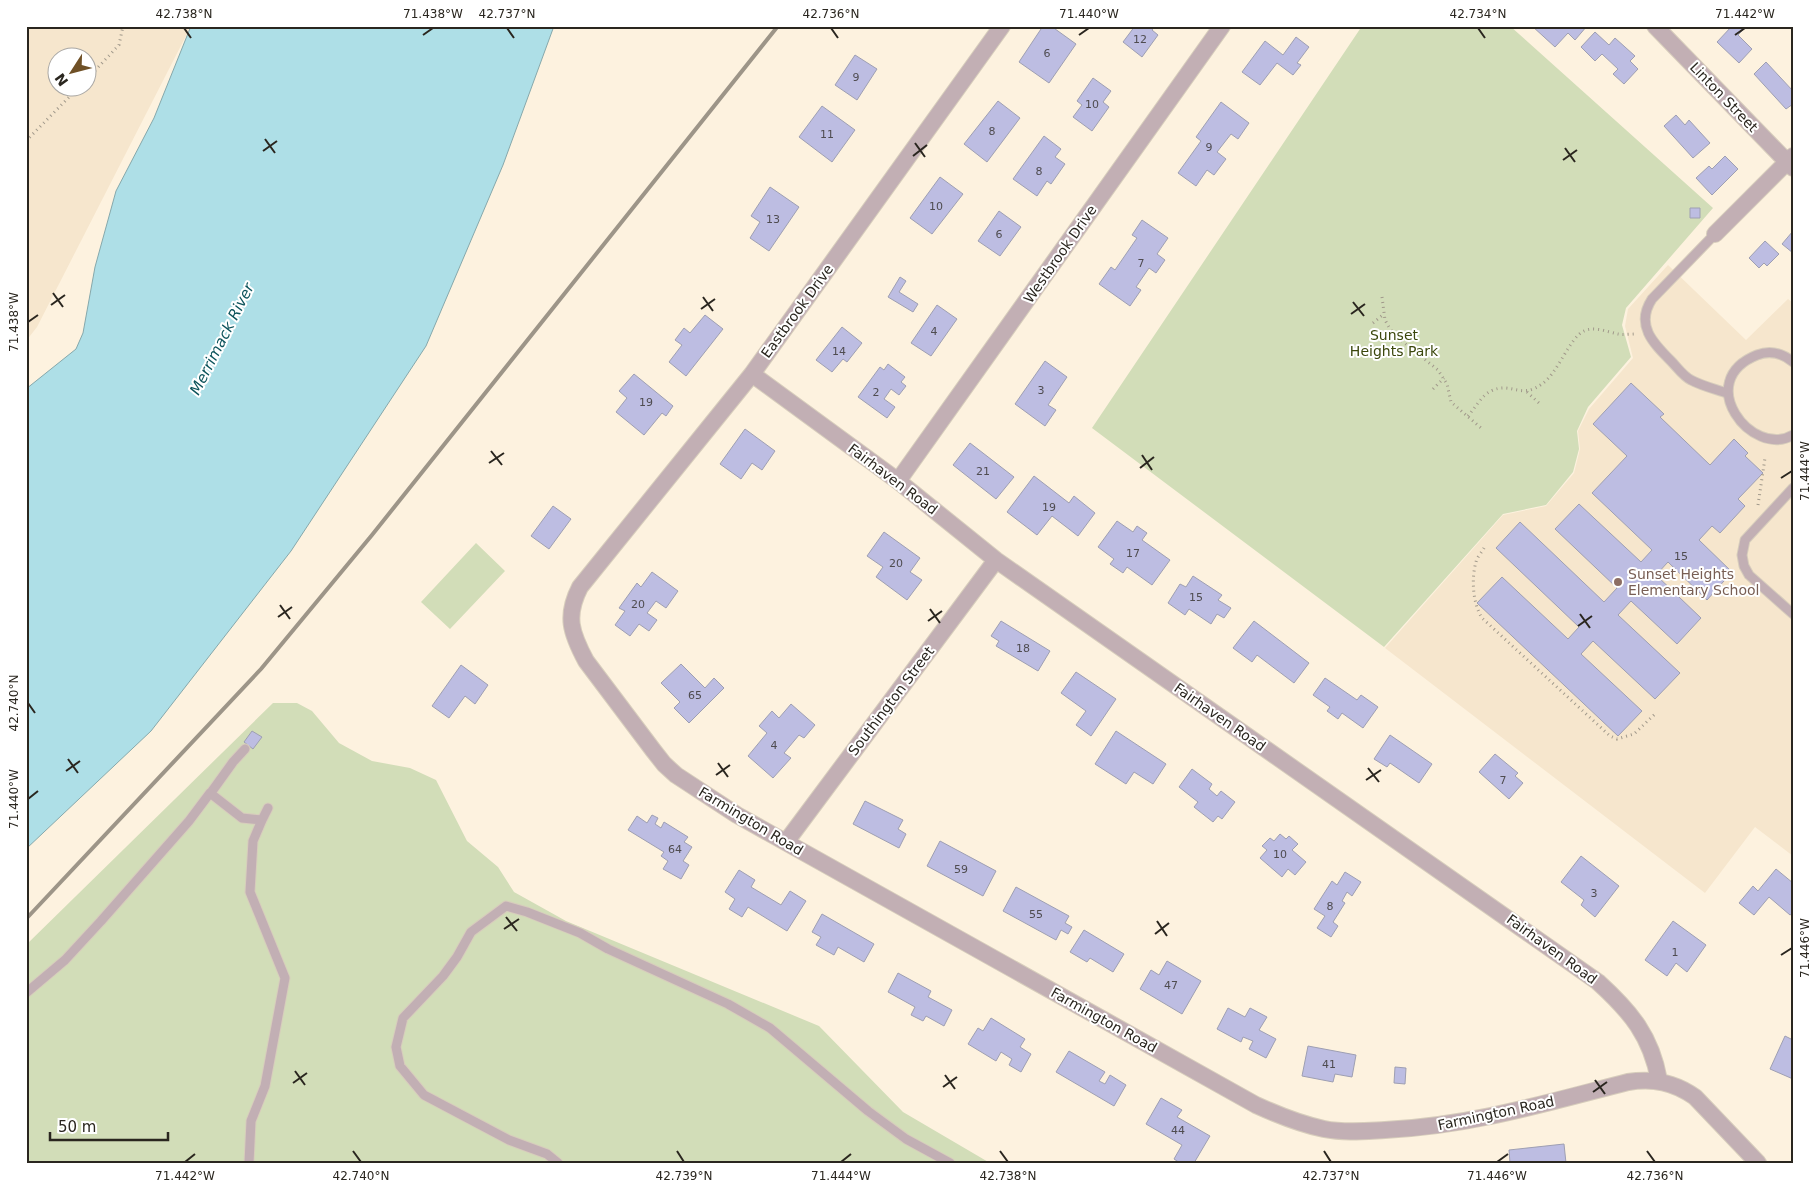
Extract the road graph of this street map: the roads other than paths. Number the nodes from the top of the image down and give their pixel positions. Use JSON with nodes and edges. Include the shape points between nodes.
{"nodes":[{"id":1,"x":1002,"y":26,"type":"edge"},
{"id":2,"x":1222,"y":26,"type":"edge"},
{"id":3,"x":1655,"y":26,"type":"edge"},
{"id":4,"x":1791,"y":162,"type":"edge"},
{"id":5,"x":1715,"y":234,"type":"joint"},
{"id":6,"x":1793,"y":362,"type":"edge"},
{"id":7,"x":752,"y":374,"type":"junction"},
{"id":8,"x":1728,"y":393,"type":"junction"},
{"id":9,"x":1793,"y":435,"type":"edge"},
{"id":10,"x":898,"y":481,"type":"junction"},
{"id":11,"x":1793,"y":488,"type":"edge"},
{"id":12,"x":996,"y":560,"type":"junction"},
{"id":13,"x":580,"y":587,"type":"joint"},
{"id":14,"x":1793,"y":614,"type":"edge"},
{"id":15,"x":245,"y":750,"type":"dead end"},
{"id":16,"x":210,"y":794,"type":"junction"},
{"id":17,"x":268,"y":808,"type":"dead end"},
{"id":18,"x":262,"y":820,"type":"junction"},
{"id":19,"x":786,"y":842,"type":"junction"},
{"id":20,"x":26,"y":993,"type":"edge"},
{"id":21,"x":1659,"y":1080,"type":"junction"},
{"id":22,"x":249,"y":1163,"type":"edge"},
{"id":23,"x":558,"y":1163,"type":"edge"},
{"id":24,"x":950,"y":1163,"type":"edge"},
{"id":25,"x":1758,"y":1163,"type":"edge"}],
"edges":[{"from":1,"to":7,"type":"street","name":"Eastbrook Drive"},
{"from":2,"to":10,"type":"street","name":"Westbrook Drive"},
{"from":3,"to":4,"type":"street","name":"Linton Street"},
{"from":4,"to":5,"type":"street"},
{"from":5,"to":8,"type":"lane","via":[[1652,299],[1644,318],[1656,346],[1689,379]]},
{"from":6,"to":8,"type":"lane","via":[[1776,352],[1750,358],[1738,366],[1730,379]]},
{"from":7,"to":10,"type":"street","name":"Fairhaven Road"},
{"from":7,"to":13,"type":"street","name":"Eastbrook Drive"},
{"from":8,"to":9,"type":"lane","via":[[1730,405],[1738,418],[1762,438],[1774,440]]},
{"from":10,"to":12,"type":"street","name":"Fairhaven Road"},
{"from":11,"to":14,"type":"lane","via":[[1745,540],[1742,555],[1749,575]]},
{"from":12,"to":19,"type":"street","name":"Southington Street"},
{"from":12,"to":21,"type":"street","name":"Fairhaven Road","via":[[1598,982],[1629,1012],[1640,1028],[1656,1060]]},
{"from":13,"to":19,"type":"street","name":"Farmington Road","via":[[573,601],[571,617],[578,647],[664,764],[737,815]]},
{"from":15,"to":16,"type":"lane"},
{"from":16,"to":18,"type":"lane","via":[[242,818]]},
{"from":16,"to":20,"type":"lane","via":[[65,960]]},
{"from":17,"to":18,"type":"lane"},
{"from":18,"to":22,"type":"lane","via":[[253,841],[250,892],[285,978],[265,1086],[251,1121]]},
{"from":19,"to":21,"type":"street","name":"Farmington Road","via":[[1247,1101],[1290,1120],[1326,1129],[1418,1129],[1493,1117],[1628,1082]]},
{"from":21,"to":25,"type":"street","name":"Farmington Road","via":[[1684,1089],[1695,1097]]},
{"from":23,"to":24,"type":"lane","via":[[547,1154],[509,1140],[424,1095],[400,1066],[396,1047],[403,1018],[443,976],[471,932],[506,906],[580,933],[728,1004],[770,1028],[868,1111],[906,1139]]}]}
